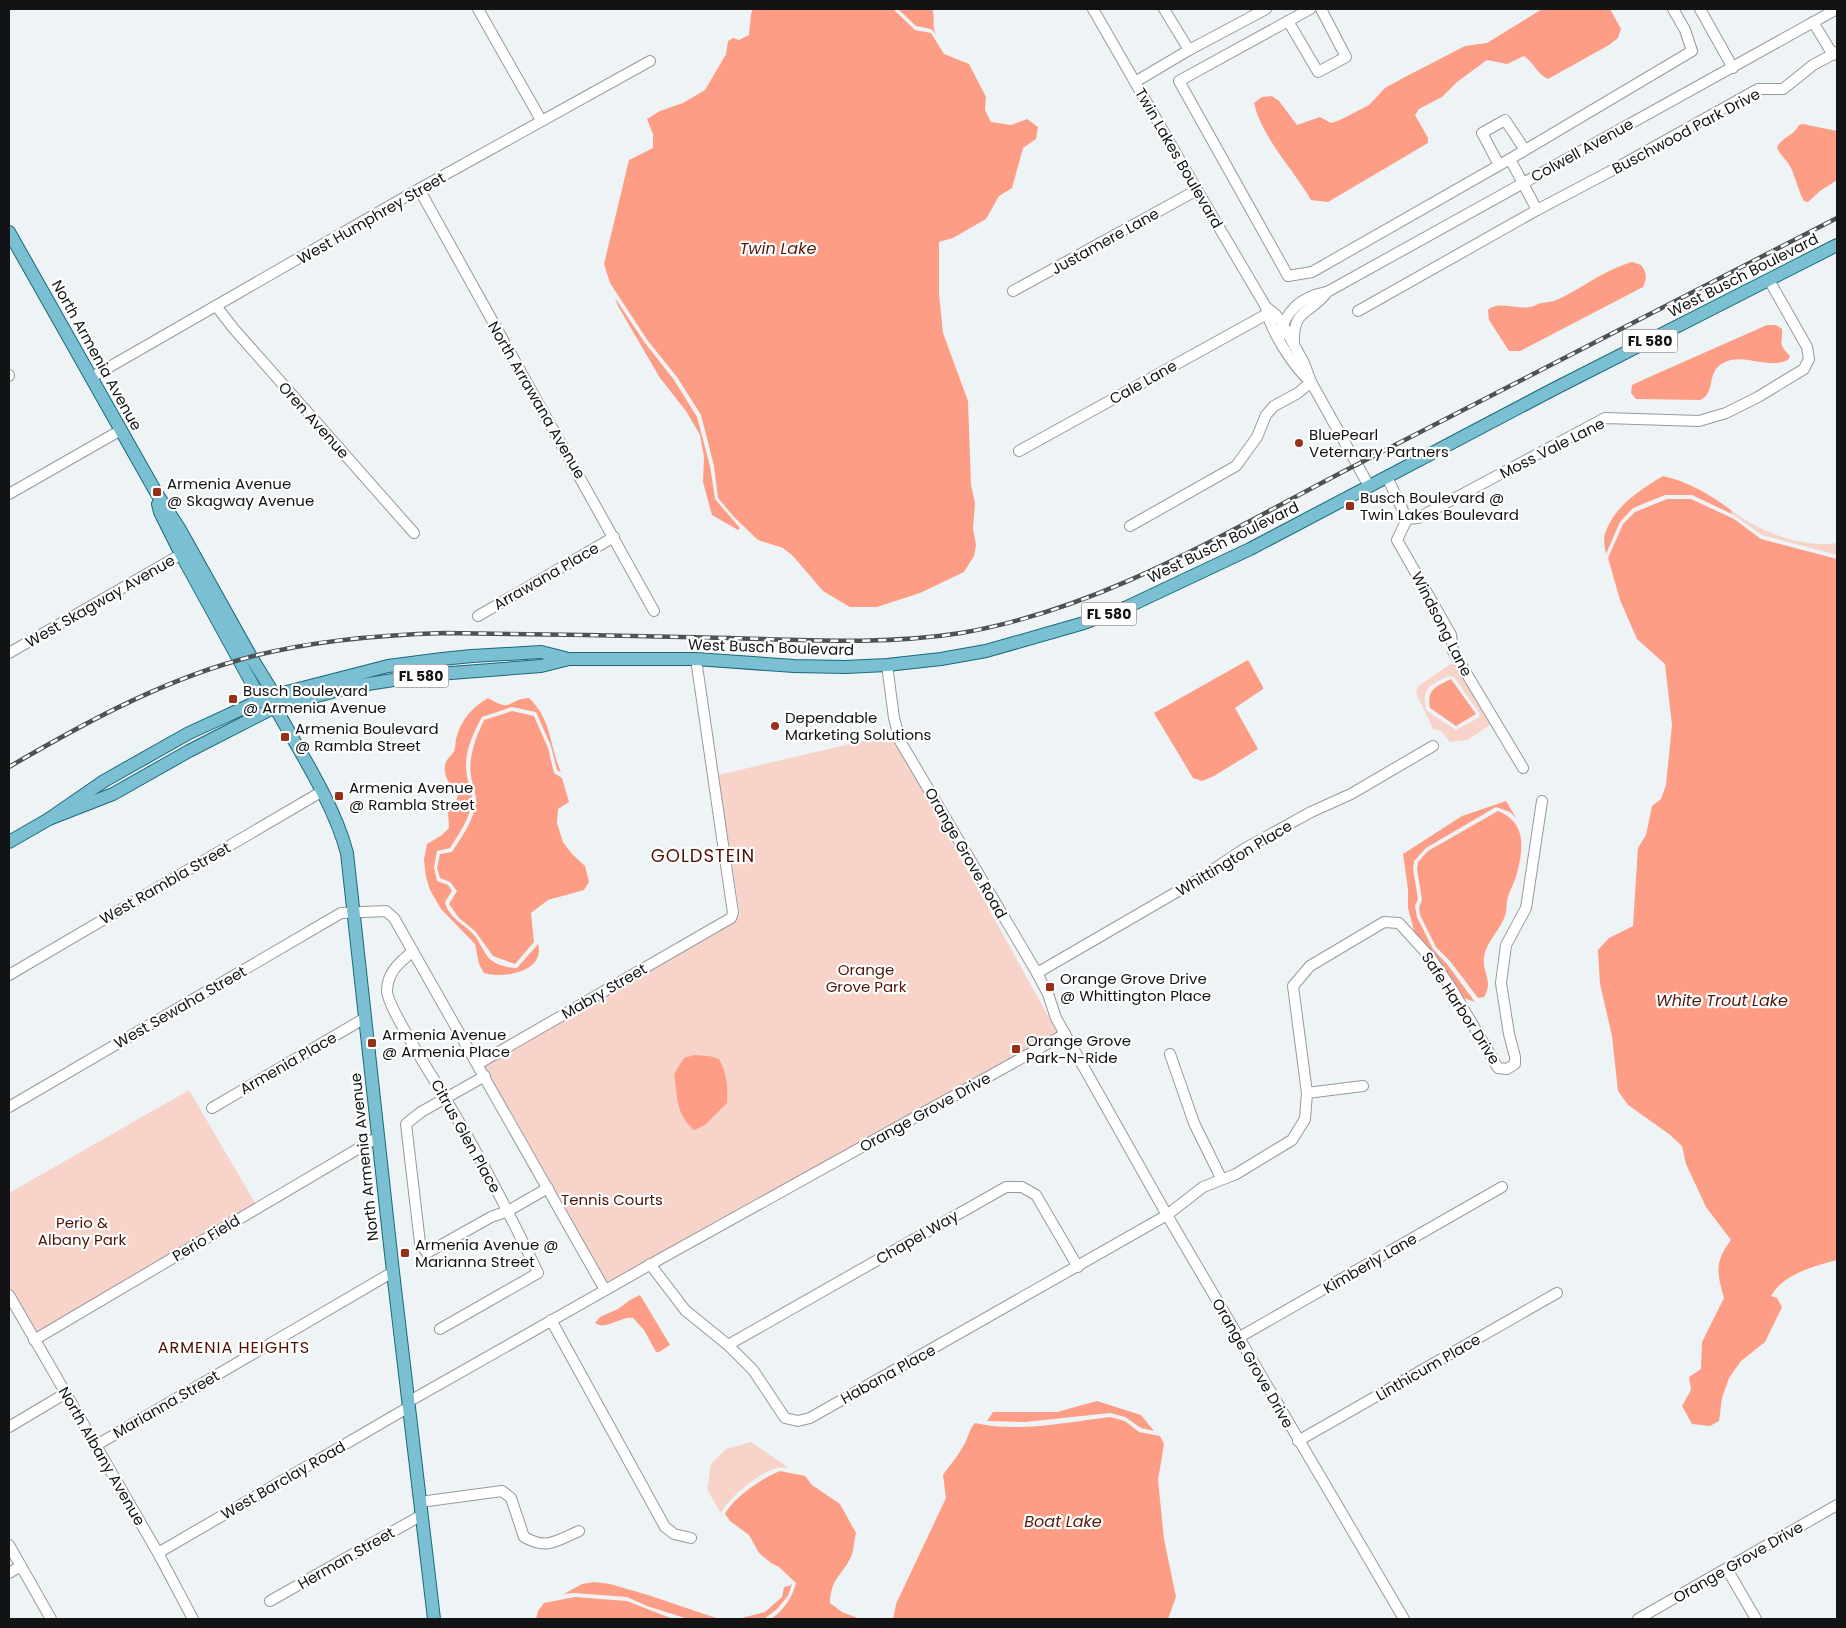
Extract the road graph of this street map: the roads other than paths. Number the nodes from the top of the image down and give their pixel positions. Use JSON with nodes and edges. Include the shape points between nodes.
{"nodes":[{"id":1,"x":478,"y":9,"type":"edge"},
{"id":2,"x":1093,"y":9,"type":"edge"},
{"id":3,"x":1164,"y":9,"type":"edge"},
{"id":4,"x":1266,"y":9,"type":"edge"},
{"id":5,"x":1310,"y":9,"type":"edge"},
{"id":6,"x":1321,"y":9,"type":"edge"},
{"id":7,"x":1673,"y":9,"type":"edge"},
{"id":8,"x":1700,"y":9,"type":"edge"},
{"id":9,"x":1837,"y":9,"type":"edge"},
{"id":10,"x":1288,"y":21,"type":"junction"},
{"id":11,"x":1813,"y":22,"type":"junction"},
{"id":12,"x":1189,"y":50,"type":"junction"},
{"id":13,"x":1835,"y":54,"type":"edge"},
{"id":14,"x":650,"y":61,"type":"dead end"},
{"id":15,"x":1733,"y":68,"type":"junction"},
{"id":16,"x":1135,"y":82,"type":"junction"},
{"id":17,"x":541,"y":120,"type":"junction"},
{"id":18,"x":1525,"y":150,"type":"junction"},
{"id":19,"x":1510,"y":159,"type":"junction"},
{"id":20,"x":1499,"y":165,"type":"junction"},
{"id":21,"x":1522,"y":183,"type":"junction"},
{"id":22,"x":419,"y":189,"type":"junction"},
{"id":23,"x":1196,"y":190,"type":"junction"},
{"id":24,"x":1537,"y":210,"type":"junction"},
{"id":25,"x":9,"y":232,"type":"edge"},
{"id":26,"x":1837,"y":245,"type":"edge"},
{"id":27,"x":13,"y":250,"type":"edge"},
{"id":28,"x":1769,"y":280,"type":"junction"},
{"id":29,"x":1013,"y":291,"type":"dead end"},
{"id":30,"x":1327,"y":292,"type":"junction"},
{"id":31,"x":216,"y":306,"type":"junction"},
{"id":32,"x":1358,"y":310,"type":"dead end"},
{"id":33,"x":1266,"y":311,"type":"junction"},
{"id":34,"x":1282,"y":324,"type":"junction"},
{"id":35,"x":1279,"y":338,"type":"junction"},
{"id":36,"x":1294,"y":345,"type":"junction"},
{"id":37,"x":92,"y":377,"type":"junction"},
{"id":38,"x":1311,"y":382,"type":"junction"},
{"id":39,"x":121,"y":430,"type":"junction"},
{"id":40,"x":1019,"y":451,"type":"dead end"},
{"id":41,"x":1386,"y":476,"type":"junction"},
{"id":42,"x":1369,"y":486,"type":"junction"},
{"id":43,"x":9,"y":494,"type":"edge"},
{"id":44,"x":1407,"y":519,"type":"junction"},
{"id":45,"x":1130,"y":526,"type":"dead end"},
{"id":46,"x":414,"y":533,"type":"dead end"},
{"id":47,"x":614,"y":537,"type":"junction"},
{"id":48,"x":186,"y":552,"type":"junction"},
{"id":49,"x":654,"y":611,"type":"dead end"},
{"id":50,"x":478,"y":616,"type":"dead end"},
{"id":51,"x":9,"y":653,"type":"edge"},
{"id":52,"x":696,"y":659,"type":"junction"},
{"id":53,"x":887,"y":665,"type":"junction"},
{"id":54,"x":261,"y":700,"type":"junction"},
{"id":55,"x":275,"y":701,"type":"junction"},
{"id":56,"x":1433,"y":746,"type":"dead end"},
{"id":57,"x":1523,"y":768,"type":"dead end"},
{"id":58,"x":321,"y":792,"type":"junction"},
{"id":59,"x":1542,"y":801,"type":"dead end"},
{"id":60,"x":49,"y":819,"type":"junction"},
{"id":61,"x":9,"y":842,"type":"edge"},
{"id":62,"x":354,"y":913,"type":"junction"},
{"id":63,"x":413,"y":951,"type":"junction"},
{"id":64,"x":1037,"y":973,"type":"junction"},
{"id":65,"x":9,"y":975,"type":"edge"},
{"id":66,"x":365,"y":1018,"type":"junction"},
{"id":67,"x":1065,"y":1034,"type":"junction"},
{"id":68,"x":1170,"y":1054,"type":"dead end"},
{"id":69,"x":478,"y":1064,"type":"junction"},
{"id":70,"x":485,"y":1076,"type":"junction"},
{"id":71,"x":1363,"y":1086,"type":"dead end"},
{"id":72,"x":1307,"y":1093,"type":"junction"},
{"id":73,"x":446,"y":1099,"type":"junction"},
{"id":74,"x":9,"y":1107,"type":"edge"},
{"id":75,"x":212,"y":1108,"type":"dead end"},
{"id":76,"x":378,"y":1137,"type":"junction"},
{"id":77,"x":1221,"y":1178,"type":"junction"},
{"id":78,"x":1502,"y":1187,"type":"dead end"},
{"id":79,"x":548,"y":1188,"type":"junction"},
{"id":80,"x":508,"y":1211,"type":"junction"},
{"id":81,"x":1167,"y":1215,"type":"junction"},
{"id":82,"x":650,"y":1264,"type":"junction"},
{"id":83,"x":1078,"y":1267,"type":"junction"},
{"id":84,"x":393,"y":1272,"type":"junction"},
{"id":85,"x":605,"y":1290,"type":"junction"},
{"id":86,"x":1557,"y":1293,"type":"dead end"},
{"id":87,"x":9,"y":1295,"type":"edge"},
{"id":88,"x":551,"y":1320,"type":"junction"},
{"id":89,"x":440,"y":1329,"type":"dead end"},
{"id":90,"x":1238,"y":1338,"type":"junction"},
{"id":91,"x":34,"y":1340,"type":"junction"},
{"id":92,"x":728,"y":1345,"type":"junction"},
{"id":93,"x":66,"y":1393,"type":"junction"},
{"id":94,"x":408,"y":1404,"type":"junction"},
{"id":95,"x":9,"y":1427,"type":"edge"},
{"id":96,"x":1298,"y":1441,"type":"junction"},
{"id":97,"x":95,"y":1446,"type":"junction"},
{"id":98,"x":1837,"y":1505,"type":"edge"},
{"id":99,"x":421,"y":1509,"type":"junction"},
{"id":100,"x":579,"y":1531,"type":"dead end"},
{"id":101,"x":691,"y":1538,"type":"dead end"},
{"id":102,"x":9,"y":1545,"type":"edge"},
{"id":103,"x":158,"y":1553,"type":"junction"},
{"id":104,"x":21,"y":1566,"type":"junction"},
{"id":105,"x":1727,"y":1569,"type":"junction"},
{"id":106,"x":9,"y":1573,"type":"edge"},
{"id":107,"x":270,"y":1602,"type":"dead end"},
{"id":108,"x":189,"y":1618,"type":"edge"},
{"id":109,"x":51,"y":1619,"type":"edge"},
{"id":110,"x":434,"y":1619,"type":"edge"},
{"id":111,"x":1404,"y":1619,"type":"edge"},
{"id":112,"x":1638,"y":1619,"type":"edge"},
{"id":113,"x":1756,"y":1619,"type":"edge"}],
"edges":[{"from":1,"to":17,"type":"street"},
{"from":2,"to":16,"type":"street","name":"Twin Lakes Boulevard"},
{"from":3,"to":12,"type":"street"},
{"from":4,"to":12,"type":"street"},
{"from":5,"to":10,"type":"street"},
{"from":6,"to":10,"type":"street","via":[[1346,57],[1318,72]]},
{"from":7,"to":18,"type":"street","via":[[1692,51]]},
{"from":8,"to":15,"type":"street"},
{"from":9,"to":11,"type":"street","name":"Colwell Avenue"},
{"from":10,"to":20,"type":"street","via":[[1179,81],[1288,276],[1312,272]]},
{"from":11,"to":13,"type":"street","name":"Buschwood Park Drive"},
{"from":11,"to":15,"type":"street","name":"Colwell Avenue"},
{"from":12,"to":16,"type":"street"},
{"from":13,"to":24,"type":"street","name":"Buschwood Park Drive","via":[[1813,65],[1783,89],[1758,89]]},
{"from":14,"to":17,"type":"street","name":"West Humphrey Street"},
{"from":15,"to":21,"type":"street","name":"Colwell Avenue"},
{"from":16,"to":23,"type":"street","name":"Twin Lakes Boulevard"},
{"from":17,"to":22,"type":"street","name":"West Humphrey Street"},
{"from":18,"to":19,"type":"street"},
{"from":18,"to":20,"type":"street","via":[[1505,120],[1482,133]]},
{"from":19,"to":20,"type":"street"},
{"from":19,"to":21,"type":"street"},
{"from":21,"to":24,"type":"street"},
{"from":21,"to":30,"type":"street","name":"Colwell Avenue"},
{"from":22,"to":31,"type":"street","name":"West Humphrey Street"},
{"from":22,"to":47,"type":"street","name":"North Arrawana Avenue"},
{"from":23,"to":29,"type":"street","name":"Justamere Lane"},
{"from":23,"to":33,"type":"street","name":"Twin Lakes Boulevard"},
{"from":24,"to":32,"type":"street","name":"Buschwood Park Drive"},
{"from":25,"to":27,"type":"main road","name":"North Armenia Avenue"},
{"from":26,"to":28,"type":"main road","name":"West Busch Boulevard","number":"FL 580"},
{"from":27,"to":37,"type":"main road","name":"North Armenia Avenue"},
{"from":28,"to":41,"type":"main road","name":"West Busch Boulevard","number":"FL 580"},
{"from":28,"to":44,"type":"street","name":"Moss Vale Lane","via":[[1807,347],[1809,359],[1804,369],[1726,413],[1699,421],[1605,418],[1418,518]]},
{"from":30,"to":34,"type":"street","name":"Colwell Avenue","via":[[1300,302],[1286,315]]},
{"from":30,"to":36,"type":"street","name":"Colwell Avenue","via":[[1298,320]]},
{"from":31,"to":37,"type":"street","name":"West Humphrey Street"},
{"from":31,"to":46,"type":"street","name":"Oren Avenue"},
{"from":33,"to":34,"type":"street","name":"Twin Lakes Boulevard","via":[[1276,314]]},
{"from":33,"to":35,"type":"street","name":"Twin Lakes Boulevard"},
{"from":33,"to":40,"type":"street","name":"Cale Lane"},
{"from":34,"to":35,"type":"street","name":"Colwell Avenue"},
{"from":34,"to":36,"type":"street","name":"Twin Lakes Boulevard"},
{"from":35,"to":38,"type":"street","name":"Twin Lakes Boulevard","via":[[1296,368]]},
{"from":36,"to":38,"type":"street","name":"Twin Lakes Boulevard"},
{"from":37,"to":39,"type":"main road","name":"North Armenia Avenue"},
{"from":38,"to":42,"type":"street","name":"Twin Lakes Boulevard"},
{"from":38,"to":45,"type":"street","via":[[1274,406],[1236,466]]},
{"from":39,"to":43,"type":"street"},
{"from":39,"to":48,"type":"main road","name":"North Armenia Avenue","via":[[168,509]]},
{"from":41,"to":42,"type":"main road","name":"West Busch Boulevard","number":"FL 580"},
{"from":41,"to":44,"type":"street"},
{"from":42,"to":53,"type":"main road","name":"West Busch Boulevard","number":"FL 580","via":[[1250,549],[1127,607],[1084,623],[986,651]]},
{"from":44,"to":57,"type":"street","name":"Windsong Lane","via":[[1397,540],[1451,635],[1453,651]]},
{"from":47,"to":49,"type":"street","name":"North Arrawana Avenue"},
{"from":47,"to":50,"type":"street","name":"Arrawana Place"},
{"from":48,"to":51,"type":"street","name":"West Skagway Avenue"},
{"from":48,"to":54,"type":"main road","name":"North Armenia Avenue"},
{"from":48,"to":55,"type":"main road","name":"North Armenia Avenue"},
{"from":52,"to":53,"type":"main road","name":"West Busch Boulevard","number":"FL 580","via":[[794,666]]},
{"from":52,"to":55,"type":"main road","name":"West Busch Boulevard","number":"FL 580","via":[[568,659],[541,666],[425,675]]},
{"from":52,"to":69,"type":"street","name":"Mabry Street","via":[[733,913],[731,918]]},
{"from":53,"to":64,"type":"street","name":"Orange Grove Road","via":[[900,741]]},
{"from":54,"to":55,"type":"main road"},
{"from":54,"to":60,"type":"main road","name":"West Busch Boulevard","number":"FL 580","via":[[181,738],[104,781]]},
{"from":55,"to":58,"type":"main road","name":"North Armenia Avenue"},
{"from":55,"to":60,"type":"main road","name":"West Busch Boulevard","number":"FL 580","via":[[113,794]]},
{"from":56,"to":64,"type":"street","name":"Whittington Place","via":[[1351,794],[1244,849],[1199,879]]},
{"from":58,"to":62,"type":"main road","name":"North Armenia Avenue","via":[[342,833]]},
{"from":58,"to":65,"type":"street","name":"West Rambla Street"},
{"from":59,"to":72,"type":"street","name":"Safe Harbor Drive","via":[[1526,908],[1506,945],[1501,983],[1515,1064],[1507,1069],[1498,1068],[1430,956],[1400,923],[1384,922],[1310,966],[1293,986]]},
{"from":60,"to":61,"type":"main road","name":"West Busch Boulevard","number":"FL 580"},
{"from":62,"to":63,"type":"street","via":[[386,911],[394,918]]},
{"from":62,"to":66,"type":"main road","name":"North Armenia Avenue"},
{"from":62,"to":74,"type":"street","name":"West Sewaha Street","via":[[341,913]]},
{"from":63,"to":69,"type":"street"},
{"from":63,"to":73,"type":"street","name":"Citrus Glen Place","via":[[398,964],[389,978],[387,993],[396,1015]]},
{"from":64,"to":67,"type":"street","name":"Orange Grove Road"},
{"from":66,"to":75,"type":"street","name":"Armenia Place"},
{"from":66,"to":76,"type":"main road","name":"North Armenia Avenue"},
{"from":67,"to":81,"type":"street","name":"Orange Grove Drive"},
{"from":67,"to":82,"type":"street","name":"Orange Grove Drive"},
{"from":68,"to":77,"type":"street","via":[[1194,1123]]},
{"from":69,"to":70,"type":"street"},
{"from":70,"to":73,"type":"street"},
{"from":70,"to":79,"type":"street"},
{"from":71,"to":72,"type":"street"},
{"from":72,"to":77,"type":"street","name":"Safe Harbor Drive","via":[[1305,1119],[1292,1140],[1236,1174]]},
{"from":73,"to":80,"type":"street","name":"Citrus Glen Place"},
{"from":73,"to":80,"type":"street","via":[[406,1124],[420,1243],[427,1253]]},
{"from":76,"to":84,"type":"main road","name":"North Armenia Avenue"},
{"from":76,"to":91,"type":"street","name":"Perio Field"},
{"from":77,"to":81,"type":"street","name":"Safe Harbor Drive","via":[[1202,1187]]},
{"from":78,"to":90,"type":"street","name":"Kimberly Lane"},
{"from":79,"to":80,"type":"street"},
{"from":79,"to":85,"type":"street"},
{"from":80,"to":89,"type":"street","name":"Citrus Glen Place","via":[[538,1273]]},
{"from":81,"to":83,"type":"street","name":"Habana Place"},
{"from":81,"to":90,"type":"street","name":"Orange Grove Drive"},
{"from":82,"to":85,"type":"street","name":"Orange Grove Drive"},
{"from":82,"to":92,"type":"street","name":"Habana Place","via":[[685,1310]]},
{"from":83,"to":92,"type":"street","name":"Habana Place","via":[[810,1418],[798,1421],[785,1418],[753,1370]]},
{"from":83,"to":92,"type":"street","name":"Chapel Way","via":[[1036,1195],[1022,1187],[1006,1187]]},
{"from":84,"to":94,"type":"main road","name":"North Armenia Avenue"},
{"from":84,"to":97,"type":"street","name":"Marianna Street"},
{"from":85,"to":88,"type":"street","name":"West Barclay Road"},
{"from":86,"to":96,"type":"street","name":"Linthicum Place"},
{"from":87,"to":91,"type":"street","name":"North Albany Avenue"},
{"from":88,"to":94,"type":"street","name":"West Barclay Road"},
{"from":88,"to":101,"type":"street","via":[[665,1527],[674,1534]]},
{"from":90,"to":96,"type":"street","name":"Orange Grove Drive"},
{"from":91,"to":93,"type":"street","name":"North Albany Avenue"},
{"from":93,"to":95,"type":"street"},
{"from":93,"to":97,"type":"street","name":"North Albany Avenue"},
{"from":94,"to":99,"type":"main road","name":"North Armenia Avenue"},
{"from":94,"to":103,"type":"street","name":"West Barclay Road"},
{"from":96,"to":111,"type":"street","name":"Orange Grove Drive"},
{"from":97,"to":103,"type":"street","name":"North Albany Avenue"},
{"from":98,"to":105,"type":"street","name":"Orange Grove Drive"},
{"from":99,"to":100,"type":"street","via":[[502,1491],[512,1498],[524,1537],[537,1544],[553,1543]]},
{"from":99,"to":107,"type":"street","name":"Herman Street"},
{"from":99,"to":110,"type":"main road","name":"North Armenia Avenue"},
{"from":102,"to":104,"type":"street"},
{"from":103,"to":108,"type":"street","name":"North Albany Avenue"},
{"from":104,"to":106,"type":"street"},
{"from":104,"to":109,"type":"street"},
{"from":105,"to":112,"type":"street","name":"Orange Grove Drive"},
{"from":105,"to":113,"type":"street"}]}
